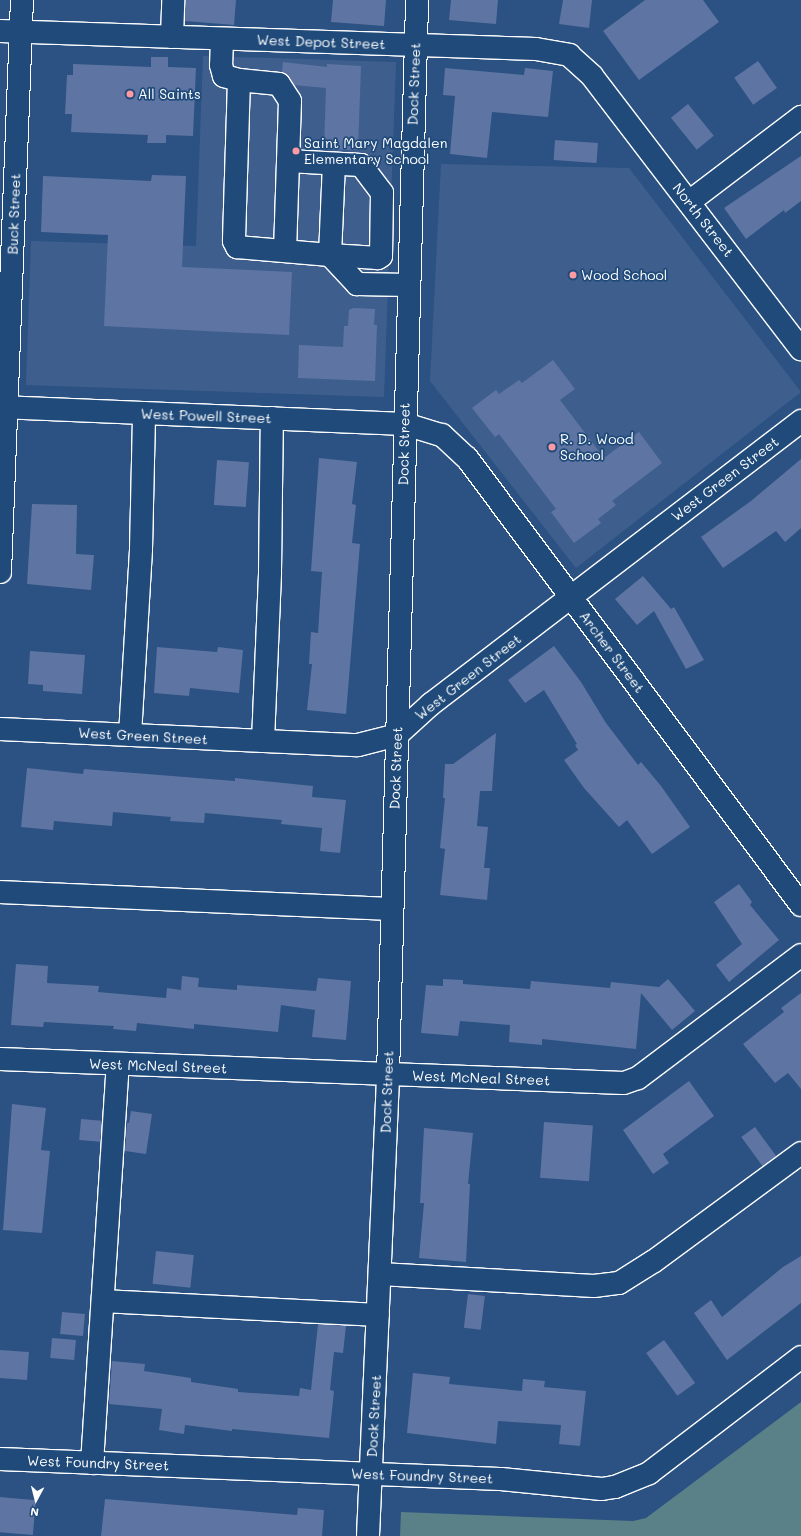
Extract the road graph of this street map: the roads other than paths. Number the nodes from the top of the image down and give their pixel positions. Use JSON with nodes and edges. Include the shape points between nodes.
{"nodes":[{"id":1,"x":22,"y":0,"type":"edge"},
{"id":2,"x":173,"y":0,"type":"edge"},
{"id":3,"x":418,"y":0,"type":"edge"},
{"id":4,"x":10,"y":32,"type":"edge"},
{"id":5,"x":172,"y":37,"type":"junction"},
{"id":6,"x":222,"y":39,"type":"junction"},
{"id":7,"x":415,"y":46,"type":"junction"},
{"id":8,"x":238,"y":80,"type":"junction"},
{"id":9,"x":604,"y":91,"type":"joint"},
{"id":10,"x":801,"y":117,"type":"edge"},
{"id":11,"x":288,"y":161,"type":"junction"},
{"id":12,"x":334,"y":164,"type":"junction"},
{"id":13,"x":689,"y":202,"type":"junction"},
{"id":14,"x":285,"y":251,"type":"junction"},
{"id":15,"x":330,"y":255,"type":"junction"},
{"id":16,"x":409,"y":285,"type":"junction"},
{"id":17,"x":801,"y":349,"type":"edge"},
{"id":18,"x":3,"y":407,"type":"edge"},
{"id":19,"x":144,"y":413,"type":"junction"},
{"id":20,"x":272,"y":418,"type":"junction"},
{"id":21,"x":801,"y":422,"type":"edge"},
{"id":22,"x":405,"y":424,"type":"junction"},
{"id":23,"x":0,"y":572,"type":"edge"},
{"id":24,"x":570,"y":597,"type":"junction"},
{"id":25,"x":0,"y":729,"type":"edge"},
{"id":26,"x":130,"y":735,"type":"junction"},
{"id":27,"x":397,"y":735,"type":"junction"},
{"id":28,"x":263,"y":741,"type":"junction"},
{"id":29,"x":0,"y":892,"type":"edge"},
{"id":30,"x":801,"y":905,"type":"edge"},
{"id":31,"x":392,"y":909,"type":"junction"},
{"id":32,"x":801,"y":955,"type":"edge"},
{"id":33,"x":0,"y":1059,"type":"edge"},
{"id":34,"x":118,"y":1065,"type":"junction"},
{"id":35,"x":388,"y":1075,"type":"junction"},
{"id":36,"x":801,"y":1153,"type":"edge"},
{"id":37,"x":380,"y":1274,"type":"junction"},
{"id":38,"x":103,"y":1301,"type":"junction"},
{"id":39,"x":378,"y":1315,"type":"junction"},
{"id":40,"x":801,"y":1358,"type":"edge"},
{"id":41,"x":0,"y":1459,"type":"edge"},
{"id":42,"x":92,"y":1463,"type":"junction"},
{"id":43,"x":371,"y":1474,"type":"junction"},
{"id":44,"x":368,"y":1536,"type":"edge"}],
"edges":[{"from":1,"to":4,"type":"street","name":"Buck Street"},
{"from":2,"to":5,"type":"street"},
{"from":3,"to":7,"type":"street","name":"Dock Street"},
{"from":4,"to":5,"type":"street","name":"West Depot Street"},
{"from":4,"to":18,"type":"street","name":"Buck Street"},
{"from":5,"to":6,"type":"street","name":"West Depot Street"},
{"from":6,"to":7,"type":"street","name":"West Depot Street"},
{"from":6,"to":8,"type":"street","via":[[221,65],[224,76]]},
{"from":7,"to":9,"type":"street","name":"West Depot Street","via":[[554,50],[569,54]]},
{"from":7,"to":16,"type":"street","name":"Dock Street"},
{"from":8,"to":11,"type":"street","via":[[279,84],[290,101]]},
{"from":8,"to":14,"type":"street","via":[[234,241],[237,247]]},
{"from":9,"to":13,"type":"street","name":"North Street"},
{"from":10,"to":13,"type":"street"},
{"from":11,"to":12,"type":"street"},
{"from":11,"to":14,"type":"street"},
{"from":12,"to":15,"type":"street"},
{"from":12,"to":15,"type":"street","via":[[361,165],[382,193],[381,256]]},
{"from":13,"to":17,"type":"street","name":"North Street"},
{"from":14,"to":15,"type":"street"},
{"from":15,"to":16,"type":"street","via":[[357,284]]},
{"from":16,"to":22,"type":"street","name":"Dock Street"},
{"from":18,"to":19,"type":"street","name":"West Powell Street"},
{"from":18,"to":23,"type":"street","name":"Buck Street"},
{"from":19,"to":20,"type":"street","name":"West Powell Street"},
{"from":19,"to":26,"type":"street"},
{"from":20,"to":22,"type":"street","name":"West Powell Street"},
{"from":20,"to":28,"type":"street","via":[[270,572]]},
{"from":21,"to":24,"type":"street","name":"West Green Street"},
{"from":22,"to":24,"type":"street","name":"Archer Street","via":[[442,435],[463,453]]},
{"from":22,"to":27,"type":"street","name":"Dock Street"},
{"from":24,"to":27,"type":"street","name":"West Green Street","via":[[431,704]]},
{"from":24,"to":30,"type":"street","name":"Archer Street"},
{"from":25,"to":26,"type":"street","name":"West Green Street"},
{"from":26,"to":28,"type":"street","name":"West Green Street"},
{"from":27,"to":28,"type":"street","name":"West Green Street","via":[[358,745]]},
{"from":27,"to":31,"type":"street","name":"Dock Street"},
{"from":29,"to":31,"type":"street"},
{"from":31,"to":35,"type":"street","name":"Dock Street"},
{"from":32,"to":35,"type":"street","name":"West McNeal Street","via":[[638,1078],[624,1083]]},
{"from":33,"to":34,"type":"street","name":"West McNeal Street"},
{"from":34,"to":35,"type":"street","name":"West McNeal Street"},
{"from":34,"to":38,"type":"street"},
{"from":35,"to":37,"type":"street","name":"Dock Street"},
{"from":36,"to":37,"type":"street","via":[[654,1261],[619,1283],[594,1286]]},
{"from":37,"to":39,"type":"street","name":"Dock Street"},
{"from":38,"to":39,"type":"street"},
{"from":38,"to":42,"type":"street"},
{"from":39,"to":43,"type":"street","name":"Dock Street"},
{"from":40,"to":43,"type":"street","name":"West Foundry Street","via":[[649,1472],[615,1487],[602,1489],[501,1479]]},
{"from":41,"to":42,"type":"street","name":"West Foundry Street"},
{"from":42,"to":43,"type":"street","name":"West Foundry Street"},
{"from":43,"to":44,"type":"street","name":"Dock Street"}]}
